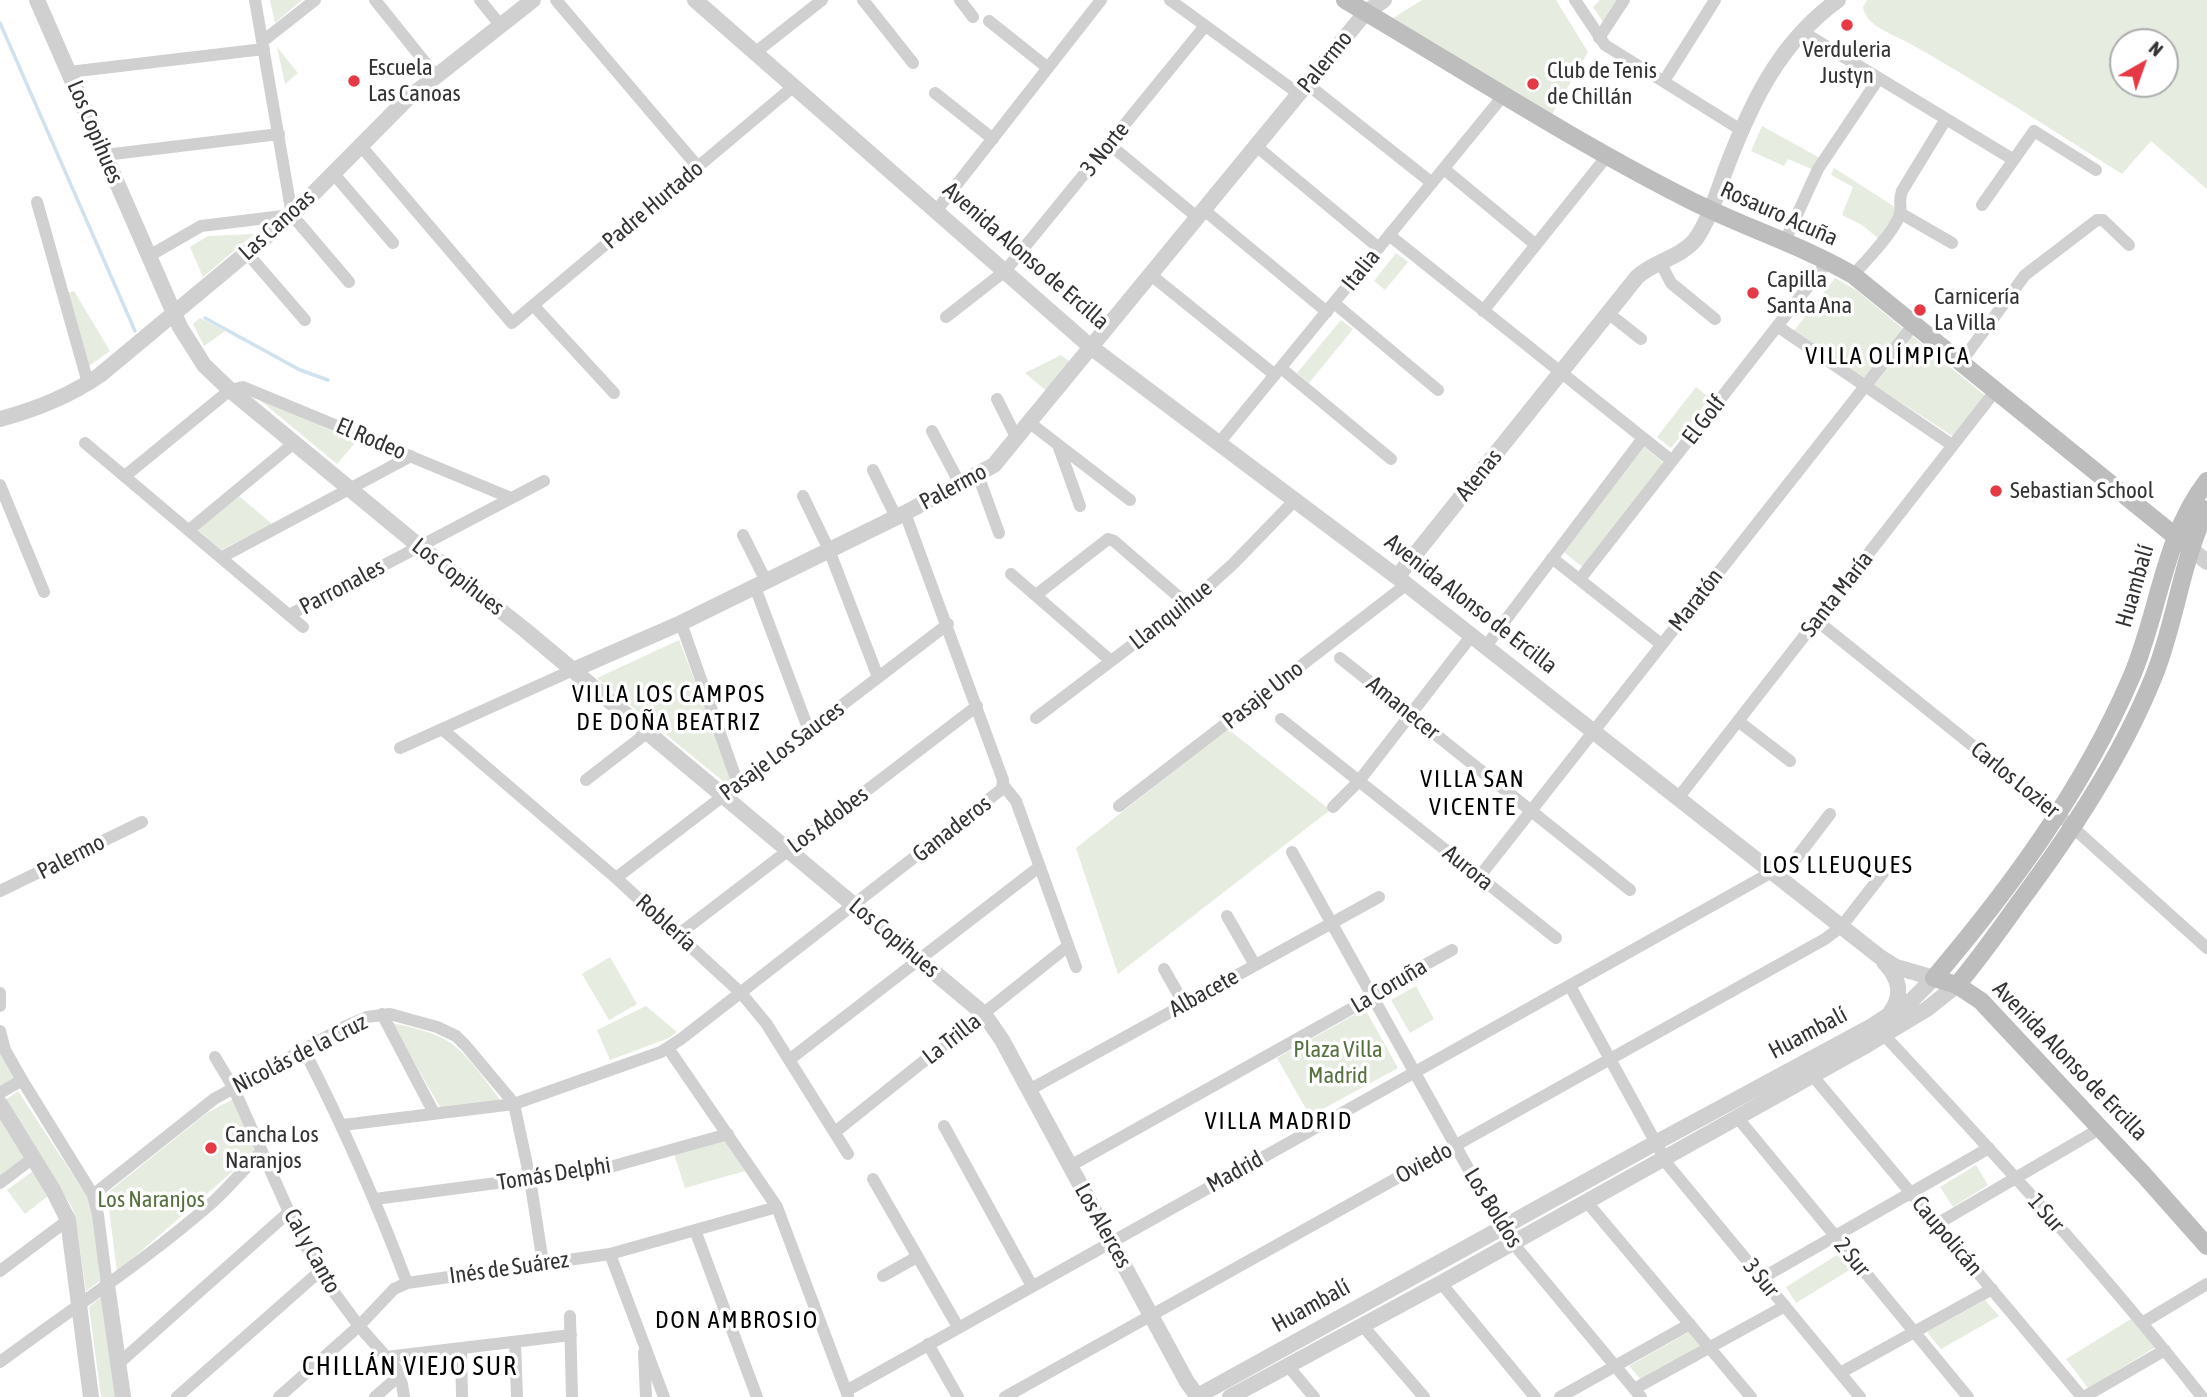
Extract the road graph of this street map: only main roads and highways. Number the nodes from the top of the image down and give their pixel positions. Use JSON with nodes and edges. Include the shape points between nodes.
{"nodes":[{"id":1,"x":1346,"y":0,"type":"edge"},
{"id":2,"x":2207,"y":481,"type":"edge"},
{"id":3,"x":2207,"y":509,"type":"edge"},
{"id":4,"x":2176,"y":537,"type":"junction"},
{"id":5,"x":2191,"y":549,"type":"junction"},
{"id":6,"x":1934,"y":978,"type":"joint"},
{"id":7,"x":1957,"y":985,"type":"junction"},
{"id":8,"x":2207,"y":1246,"type":"edge"}],
"edges":[{"from":1,"to":4,"type":"main road","name":"Rosauro Acuña","via":[[1607,156],[1710,211],[1853,275]]},
{"from":2,"to":4,"type":"main road","name":"Huambalí"},
{"from":3,"to":5,"type":"main road","name":"Huambalí"},
{"from":4,"to":5,"type":"main road","name":"Rosauro Acuña"},
{"from":4,"to":6,"type":"main road","name":"Huambalí","via":[[2140,655],[2101,741],[2059,815]]},
{"from":5,"to":7,"type":"main road","name":"Huambalí","via":[[2154,676],[2129,729],[2073,827]]},
{"from":6,"to":7,"type":"main road","name":"Avenida Alonso de Ercilla"},
{"from":7,"to":8,"type":"main road","name":"Avenida Alonso de Ercilla","via":[[1981,1001]]}]}
